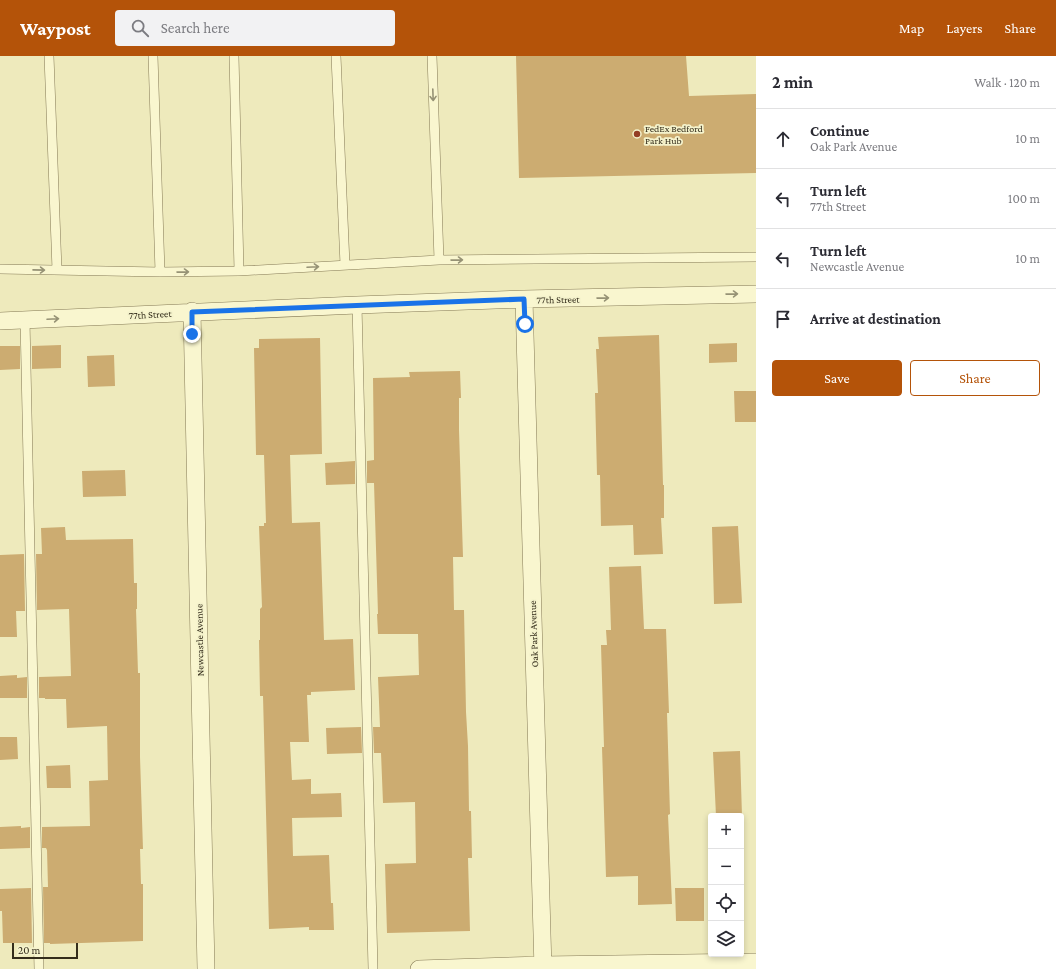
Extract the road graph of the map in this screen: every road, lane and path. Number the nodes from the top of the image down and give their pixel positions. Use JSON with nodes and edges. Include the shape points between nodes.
{"nodes":[{"id":1,"x":49,"y":56,"type":"edge"},
{"id":2,"x":153,"y":56,"type":"edge"},
{"id":3,"x":234,"y":56,"type":"edge"},
{"id":4,"x":336,"y":56,"type":"edge"},
{"id":5,"x":432,"y":56,"type":"edge"},
{"id":6,"x":756,"y":257,"type":"edge"},
{"id":7,"x":438,"y":260,"type":"junction"},
{"id":8,"x":345,"y":265,"type":"junction"},
{"id":9,"x":0,"y":269,"type":"edge"},
{"id":10,"x":57,"y":270,"type":"junction"},
{"id":11,"x":239,"y":271,"type":"junction"},
{"id":12,"x":160,"y":272,"type":"junction"},
{"id":13,"x":756,"y":294,"type":"edge"},
{"id":14,"x":524,"y":299,"type":"junction"},
{"id":15,"x":357,"y":305,"type":"junction"},
{"id":16,"x":192,"y":312,"type":"junction"},
{"id":17,"x":25,"y":320,"type":"junction"},
{"id":18,"x":0,"y":321,"type":"edge"},
{"id":19,"x":756,"y":962,"type":"edge"},
{"id":20,"x":543,"y":967,"type":"edge"},
{"id":21,"x":39,"y":969,"type":"edge"},
{"id":22,"x":206,"y":969,"type":"edge"},
{"id":23,"x":373,"y":969,"type":"edge"},
{"id":24,"x":419,"y":969,"type":"edge"}],
"edges":[{"from":1,"to":10,"type":"lane"},
{"from":2,"to":12,"type":"lane"},
{"from":3,"to":11,"type":"lane"},
{"from":4,"to":8,"type":"lane"},
{"from":5,"to":7,"type":"lane","one_way":true},
{"from":7,"to":6,"type":"lane","one_way":true},
{"from":7,"to":8,"type":"lane"},
{"from":11,"to":8,"type":"lane","one_way":true},
{"from":9,"to":10,"type":"lane","one_way":true},
{"from":10,"to":12,"type":"lane"},
{"from":12,"to":11,"type":"lane","one_way":true},
{"from":14,"to":13,"type":"street","name":"77th Street","one_way":true},
{"from":14,"to":15,"type":"street","name":"77th Street"},
{"from":14,"to":20,"type":"street","name":"Oak Park Avenue"},
{"from":15,"to":16,"type":"street","name":"77th Street"},
{"from":15,"to":23,"type":"lane"},
{"from":17,"to":16,"type":"street","name":"77th Street","one_way":true},
{"from":16,"to":22,"type":"street","name":"Newcastle Avenue"},
{"from":17,"to":18,"type":"street","name":"77th Street"},
{"from":17,"to":21,"type":"lane"},
{"from":19,"to":20,"type":"street"},
{"from":20,"to":24,"type":"street"}]}
